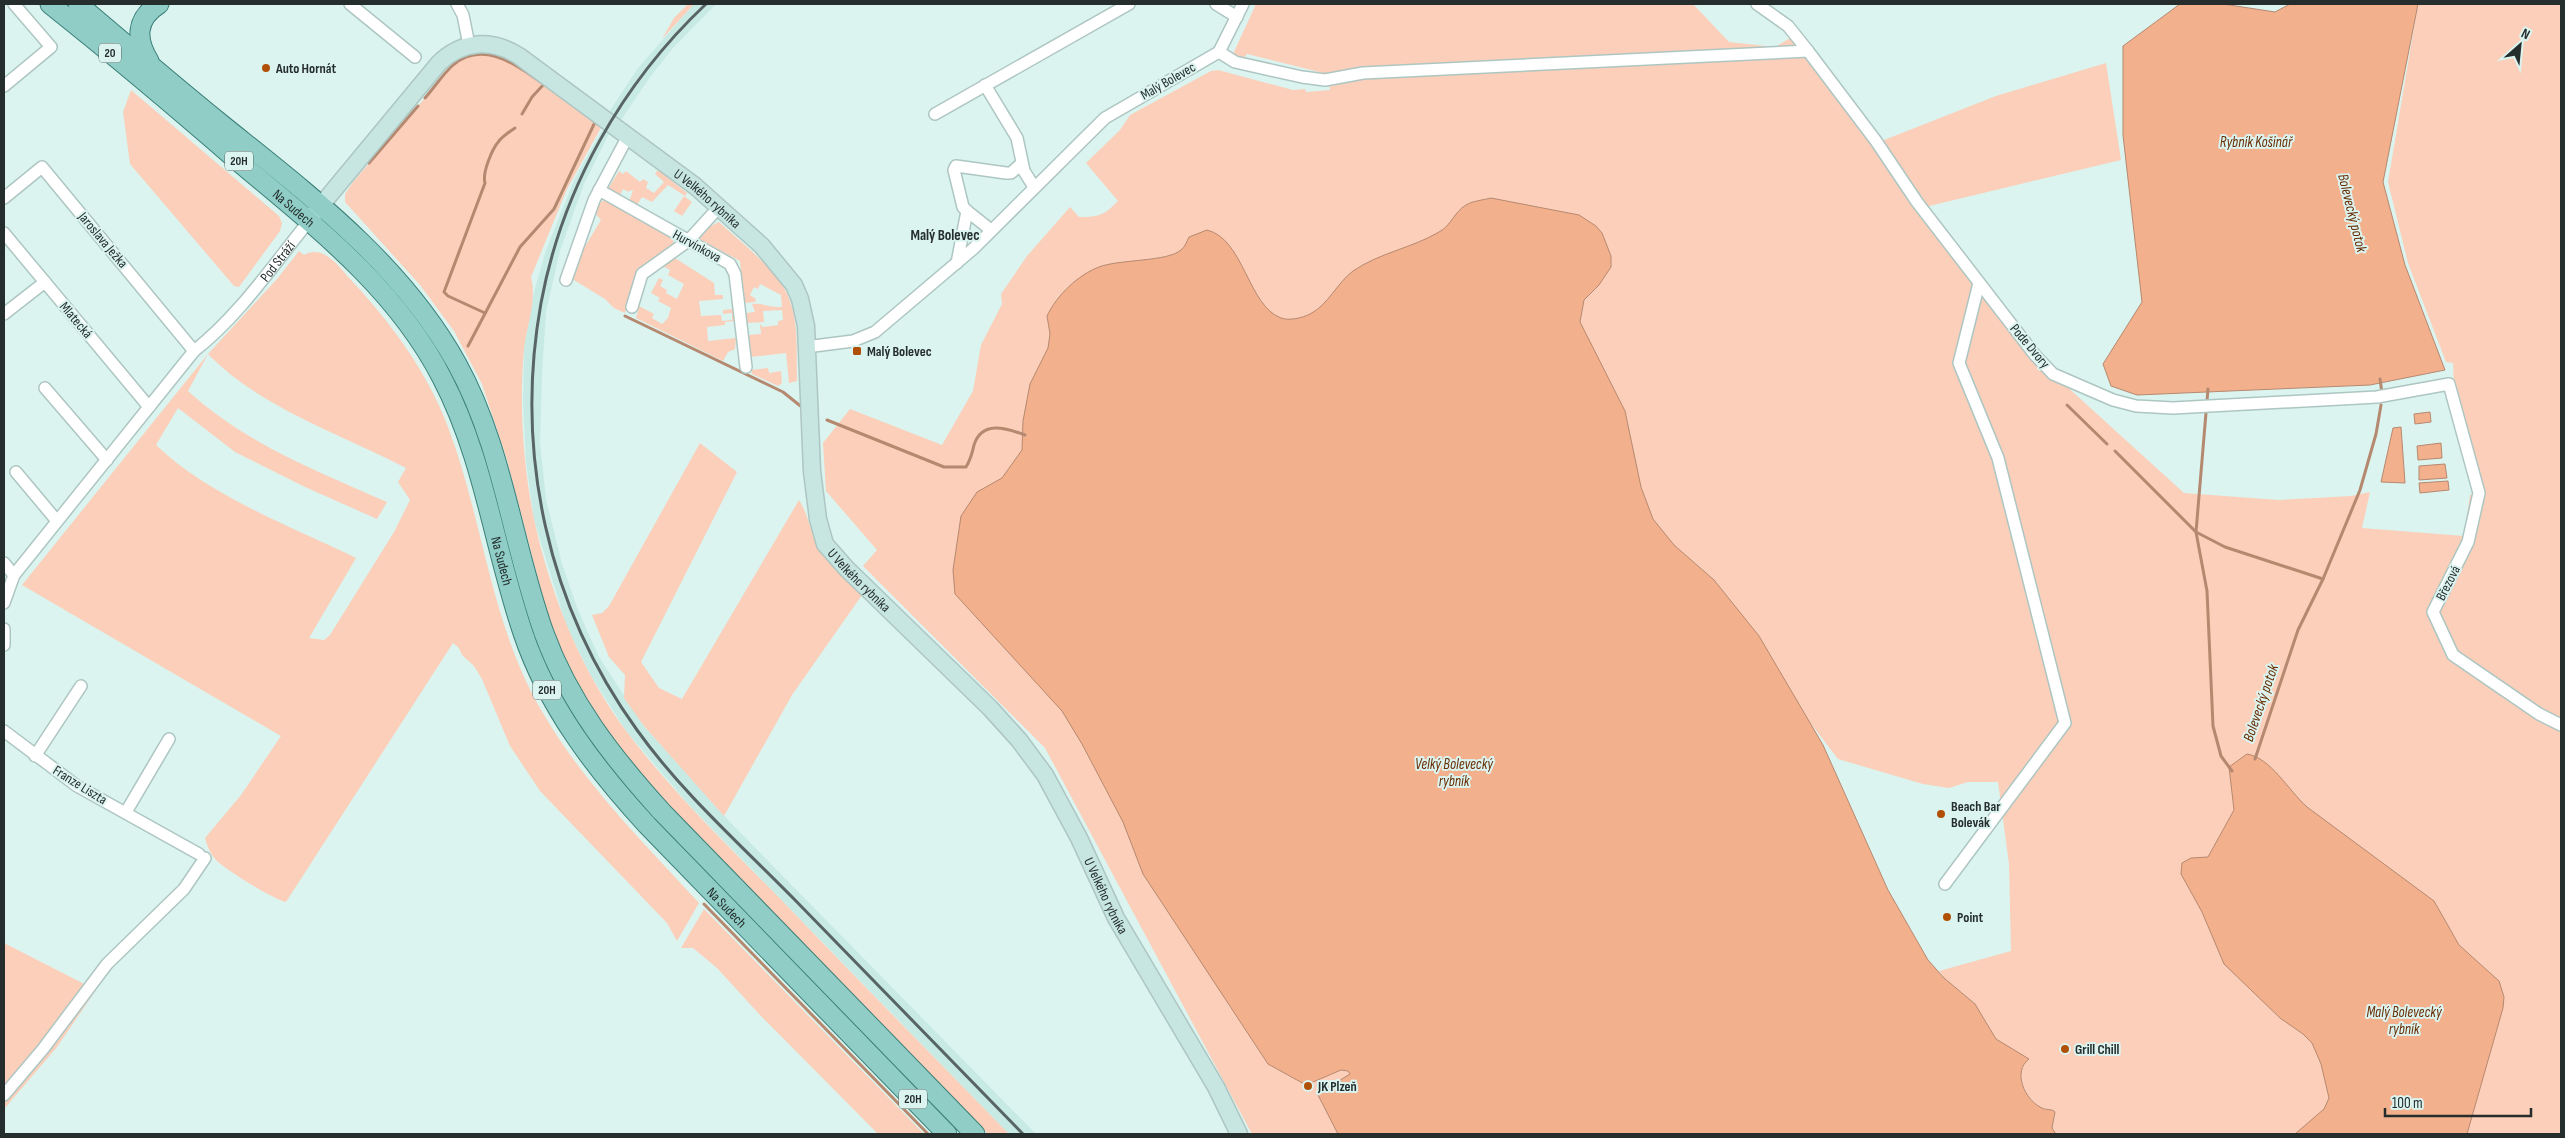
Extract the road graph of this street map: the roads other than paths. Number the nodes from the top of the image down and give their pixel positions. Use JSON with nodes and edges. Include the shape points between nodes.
{"nodes":[{"id":1,"x":14,"y":4,"type":"edge"},
{"id":2,"x":50,"y":4,"type":"edge"},
{"id":3,"x":78,"y":4,"type":"edge"},
{"id":4,"x":159,"y":4,"type":"edge"},
{"id":5,"x":350,"y":4,"type":"edge"},
{"id":6,"x":457,"y":4,"type":"edge"},
{"id":7,"x":1130,"y":4,"type":"edge"},
{"id":8,"x":1216,"y":4,"type":"edge"},
{"id":9,"x":1243,"y":4,"type":"edge"},
{"id":10,"x":1757,"y":4,"type":"edge"},
{"id":11,"x":1237,"y":17,"type":"junction"},
{"id":12,"x":469,"y":45,"type":"junction"},
{"id":13,"x":1808,"y":51,"type":"junction"},
{"id":14,"x":1219,"y":52,"type":"junction"},
{"id":15,"x":415,"y":58,"type":"dead end"},
{"id":16,"x":152,"y":67,"type":"junction"},
{"id":17,"x":4,"y":86,"type":"edge"},
{"id":18,"x":985,"y":86,"type":"junction"},
{"id":19,"x":169,"y":102,"type":"joint"},
{"id":20,"x":935,"y":114,"type":"dead end"},
{"id":21,"x":628,"y":136,"type":"junction"},
{"id":22,"x":1022,"y":163,"type":"junction"},
{"id":23,"x":1034,"y":187,"type":"junction"},
{"id":24,"x":599,"y":190,"type":"junction"},
{"id":25,"x":4,"y":198,"type":"edge"},
{"id":26,"x":321,"y":206,"type":"junction"},
{"id":27,"x":719,"y":208,"type":"junction"},
{"id":28,"x":967,"y":211,"type":"junction"},
{"id":29,"x":309,"y":220,"type":"junction"},
{"id":30,"x":991,"y":230,"type":"junction"},
{"id":31,"x":4,"y":233,"type":"edge"},
{"id":32,"x":688,"y":241,"type":"junction"},
{"id":33,"x":957,"y":263,"type":"junction"},
{"id":34,"x":566,"y":280,"type":"dead end"},
{"id":35,"x":45,"y":282,"type":"junction"},
{"id":36,"x":1979,"y":283,"type":"junction"},
{"id":37,"x":632,"y":307,"type":"dead end"},
{"id":38,"x":4,"y":314,"type":"edge"},
{"id":39,"x":806,"y":347,"type":"junction"},
{"id":40,"x":194,"y":351,"type":"junction"},
{"id":41,"x":746,"y":367,"type":"dead end"},
{"id":42,"x":2449,"y":384,"type":"joint"},
{"id":43,"x":45,"y":388,"type":"dead end"},
{"id":44,"x":149,"y":407,"type":"junction"},
{"id":45,"x":107,"y":460,"type":"junction"},
{"id":46,"x":16,"y":472,"type":"dead end"},
{"id":47,"x":57,"y":521,"type":"junction"},
{"id":48,"x":4,"y":563,"type":"edge"},
{"id":49,"x":14,"y":575,"type":"junction"},
{"id":50,"x":4,"y":603,"type":"edge"},
{"id":51,"x":4,"y":629,"type":"edge"},
{"id":52,"x":4,"y":645,"type":"edge"},
{"id":53,"x":81,"y":686,"type":"dead end"},
{"id":54,"x":2561,"y":725,"type":"edge"},
{"id":55,"x":4,"y":731,"type":"edge"},
{"id":56,"x":169,"y":739,"type":"dead end"},
{"id":57,"x":35,"y":756,"type":"junction"},
{"id":58,"x":126,"y":812,"type":"junction"},
{"id":59,"x":1945,"y":884,"type":"dead end"},
{"id":60,"x":4,"y":1095,"type":"edge"},
{"id":61,"x":948,"y":1134,"type":"edge"},
{"id":62,"x":975,"y":1134,"type":"edge"},
{"id":63,"x":1239,"y":1134,"type":"edge"}],
"edges":[{"from":1,"to":17,"type":"street","via":[[51,46]]},
{"from":2,"to":19,"type":"main road","name":"Na Sudech","number":"20"},
{"from":3,"to":16,"type":"main road","name":"Na Sudech","number":"20H"},
{"from":4,"to":16,"type":"main road","via":[[144,17],[140,30],[140,42]]},
{"from":5,"to":15,"type":"street"},
{"from":6,"to":12,"type":"street","via":[[463,15]]},
{"from":7,"to":18,"type":"street"},
{"from":8,"to":11,"type":"street"},
{"from":9,"to":11,"type":"street"},
{"from":10,"to":13,"type":"street","name":"Pode Dvory","via":[[1788,26]]},
{"from":11,"to":14,"type":"street"},
{"from":12,"to":21,"type":"street","name":"U Velkého rybníka","via":[[488,44],[512,52]]},
{"from":12,"to":26,"type":"street","name":"Pod Stráží","via":[[455,50],[440,62]]},
{"from":13,"to":14,"type":"street","via":[[1363,73],[1325,80],[1302,78],[1235,62]]},
{"from":13,"to":36,"type":"street","name":"Pode Dvory"},
{"from":14,"to":23,"type":"street","name":"Malý Bolevec","via":[[1105,118]]},
{"from":16,"to":26,"type":"main road","name":"Na Sudech","number":"20H"},
{"from":18,"to":20,"type":"street"},
{"from":18,"to":22,"type":"street","via":[[1017,138]]},
{"from":19,"to":29,"type":"main road","name":"Na Sudech","number":"20H"},
{"from":21,"to":24,"type":"street"},
{"from":21,"to":27,"type":"street","name":"U Velkého rybníka"},
{"from":22,"to":23,"type":"street"},
{"from":22,"to":28,"type":"street","via":[[1011,173],[956,166],[958,188]]},
{"from":23,"to":30,"type":"street","name":"Malý Bolevec"},
{"from":24,"to":32,"type":"street","name":"Hurvínkova"},
{"from":24,"to":34,"type":"street"},
{"from":25,"to":40,"type":"street","name":"Jaroslava Ježka","via":[[42,167]]},
{"from":26,"to":29,"type":"street","name":"Pod Stráží"},
{"from":26,"to":62,"type":"main road","name":"Na Sudech","number":"20H","via":[[408,290],[458,366],[497,462],[545,635],[577,704],[604,744],[662,812]]},
{"from":27,"to":32,"type":"street"},
{"from":27,"to":39,"type":"street","name":"U Velkého rybníka","via":[[762,246],[794,285],[802,308]]},
{"from":28,"to":30,"type":"street"},
{"from":28,"to":33,"type":"street"},
{"from":29,"to":40,"type":"street","name":"Pod Stráží","via":[[213,335]]},
{"from":29,"to":61,"type":"main road","name":"Na Sudech","number":"20H","via":[[364,271],[391,302],[423,345],[442,378],[475,462],[531,655],[561,716],[588,757],[647,825]]},
{"from":30,"to":33,"type":"street","name":"Malý Bolevec"},
{"from":31,"to":35,"type":"street","name":"Mlatecká"},
{"from":32,"to":37,"type":"street","via":[[642,274]]},
{"from":32,"to":41,"type":"street","name":"Hurvínkova","via":[[733,268]]},
{"from":33,"to":39,"type":"street","name":"Malý Bolevec","via":[[875,332],[853,341]]},
{"from":35,"to":38,"type":"street"},
{"from":35,"to":44,"type":"street","name":"Mlatecká"},
{"from":36,"to":42,"type":"street","name":"Pode Dvory","via":[[2054,374],[2113,400],[2136,406],[2173,408],[2377,397]]},
{"from":36,"to":59,"type":"street","via":[[1959,363],[1998,458],[2064,724]]},
{"from":39,"to":63,"type":"street","name":"U Velkého rybníka","via":[[812,471],[818,519],[825,544],[990,708],[1037,763],[1059,800],[1116,918],[1216,1087]]},
{"from":40,"to":44,"type":"street","name":"Pod Stráží"},
{"from":42,"to":54,"type":"street","name":"Březová","via":[[2480,492],[2468,542],[2433,612],[2453,655],[2539,714]]},
{"from":43,"to":45,"type":"street"},
{"from":44,"to":45,"type":"street","name":"Pod Stráží"},
{"from":45,"to":47,"type":"street","name":"Pod Stráží"},
{"from":46,"to":47,"type":"street"},
{"from":47,"to":49,"type":"street","name":"Pod Stráží"},
{"from":48,"to":49,"type":"street"},
{"from":49,"to":50,"type":"street","name":"Pod Stráží"},
{"from":51,"to":52,"type":"street"},
{"from":53,"to":57,"type":"street"},
{"from":55,"to":57,"type":"street","name":"Franze Liszta"},
{"from":56,"to":58,"type":"street"},
{"from":57,"to":58,"type":"street","name":"Franze Liszta","via":[[78,786]]},
{"from":58,"to":60,"type":"street","name":"Franze Liszta","via":[[202,856],[184,889],[107,964]]}]}
